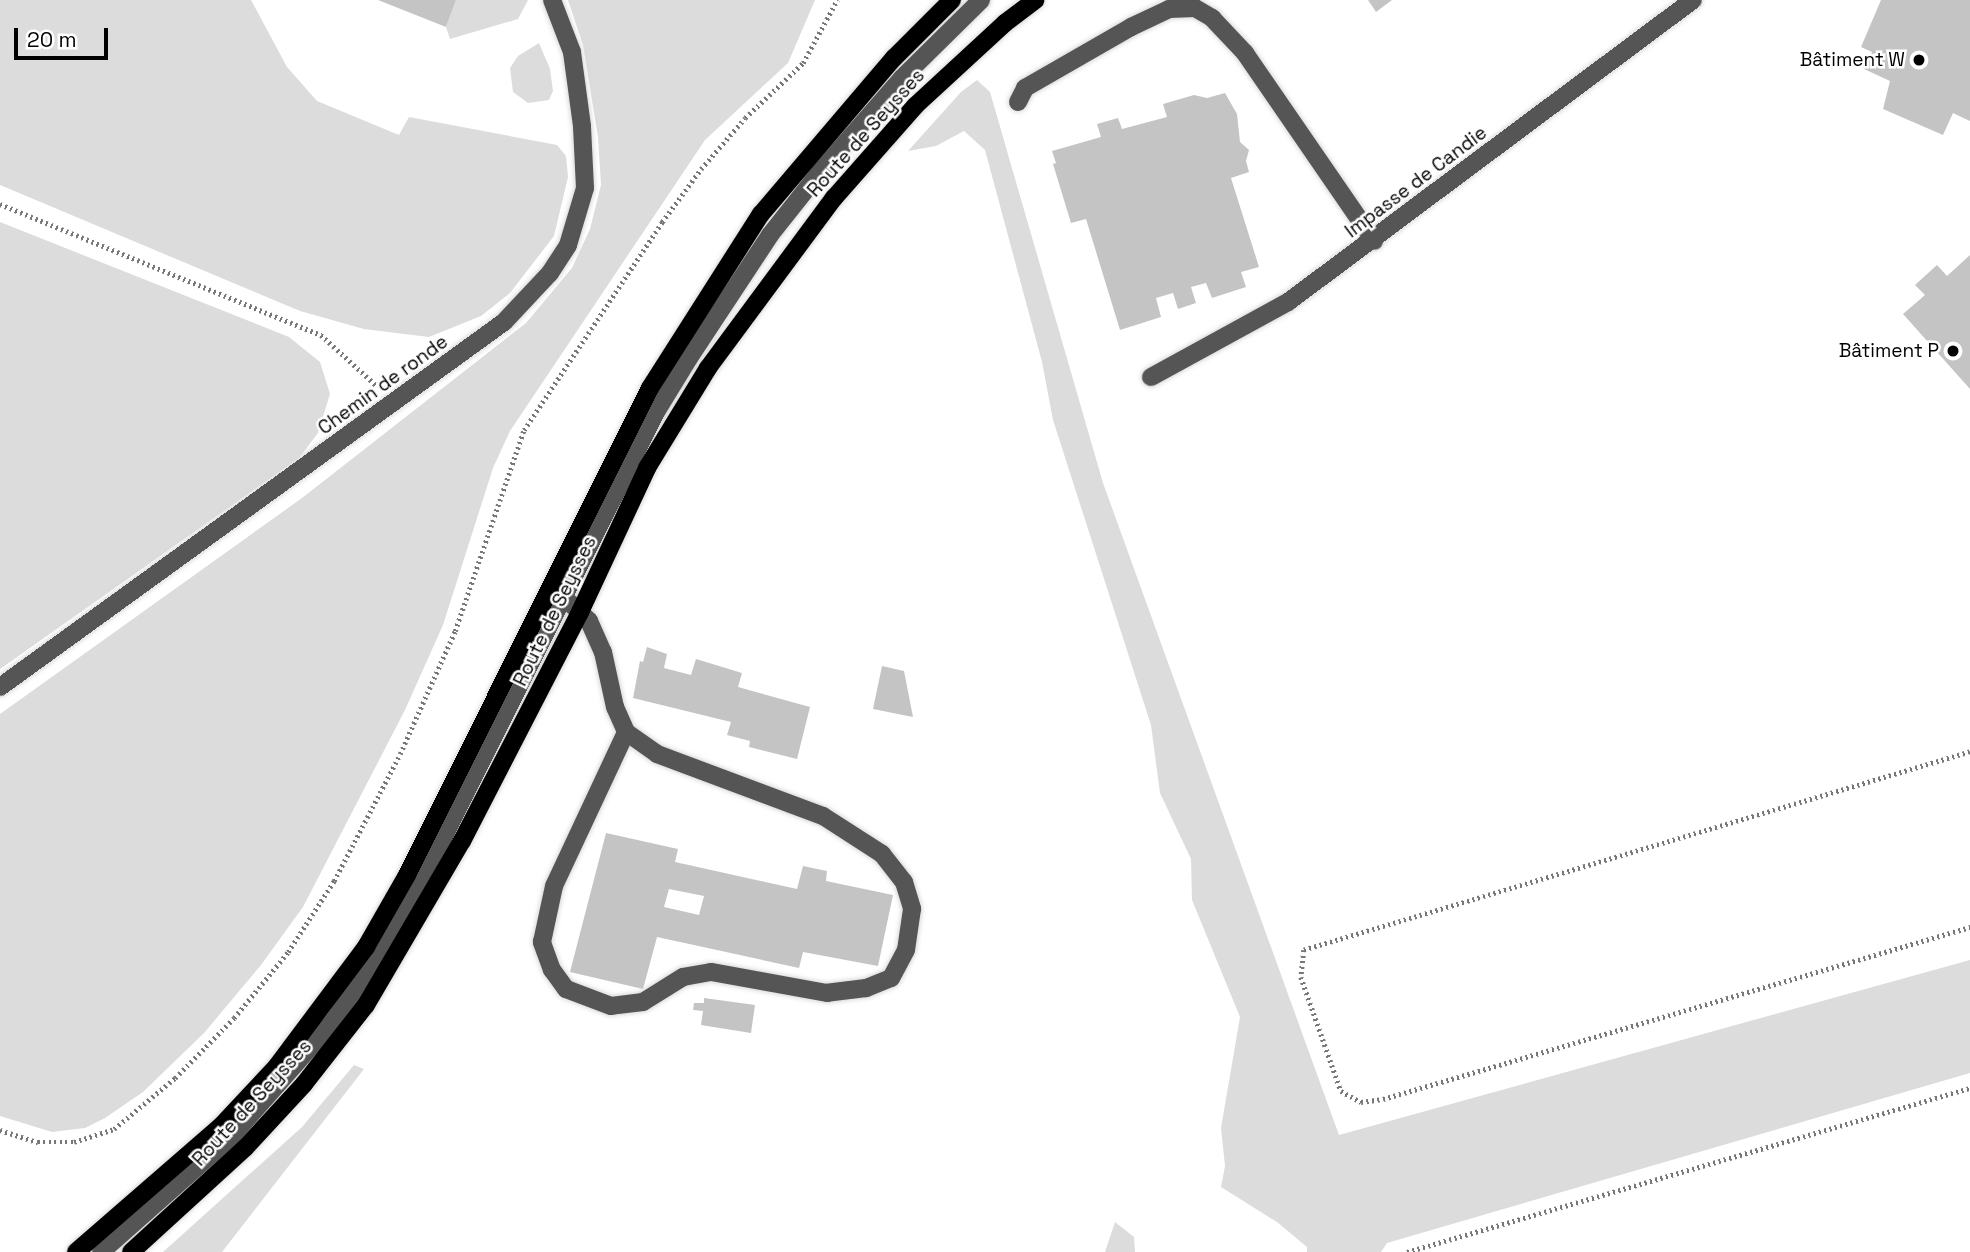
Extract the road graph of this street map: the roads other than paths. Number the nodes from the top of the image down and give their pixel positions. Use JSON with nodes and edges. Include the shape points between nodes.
{"nodes":[{"id":1,"x":552,"y":0,"type":"edge"},
{"id":2,"x":952,"y":0,"type":"edge"},
{"id":3,"x":981,"y":0,"type":"edge"},
{"id":4,"x":1693,"y":0,"type":"edge"},
{"id":5,"x":1028,"y":2,"type":"edge"},
{"id":6,"x":1018,"y":102,"type":"dead end"},
{"id":7,"x":1374,"y":242,"type":"junction"},
{"id":8,"x":1151,"y":377,"type":"dead end"},
{"id":9,"x":557,"y":592,"type":"junction"},
{"id":10,"x":580,"y":612,"type":"junction"},
{"id":11,"x":0,"y":687,"type":"edge"},
{"id":12,"x":626,"y":733,"type":"junction"},
{"id":13,"x":76,"y":1252,"type":"edge"},
{"id":14,"x":101,"y":1252,"type":"edge"},
{"id":15,"x":131,"y":1252,"type":"edge"}],
"edges":[{"from":1,"to":11,"type":"street","name":"Chemin de ronde","via":[[572,52],[585,188],[568,245],[550,272],[504,323]]},
{"from":2,"to":9,"type":"main road","name":"Route de Seysses","via":[[894,58],[761,214],[650,388]]},
{"from":3,"to":9,"type":"street","name":"Route de Seysses","via":[[856,128],[770,235],[656,412]]},
{"from":4,"to":7,"type":"street","name":"Impasse de Candie"},
{"from":5,"to":10,"type":"main road","name":"Route de Seysses","via":[[915,106],[843,187],[708,368],[648,468]]},
{"from":6,"to":7,"type":"street","via":[[1025,88],[1131,27],[1170,9],[1195,8],[1212,18],[1245,53]]},
{"from":7,"to":8,"type":"street","name":"Impasse de Candie","via":[[1288,302]]},
{"from":9,"to":10,"type":"street"},
{"from":9,"to":13,"type":"main road","name":"Route de Seysses","via":[[407,875],[366,947],[328,1000],[277,1066],[220,1128]]},
{"from":9,"to":14,"type":"street","name":"Route de Seysses","via":[[416,891],[373,965],[334,1020],[231,1137]]},
{"from":10,"to":12,"type":"street","via":[[603,652]]},
{"from":10,"to":15,"type":"main road","name":"Route de Seysses","via":[[462,841],[366,1005],[304,1084],[245,1148]]},
{"from":12,"to":12,"type":"street","via":[[657,754],[823,816],[882,854],[904,882],[912,909],[906,950],[891,978],[866,988],[827,993],[711,972],[683,977],[643,1002],[611,1006],[566,989],[552,970],[542,942],[554,886]]}]}
